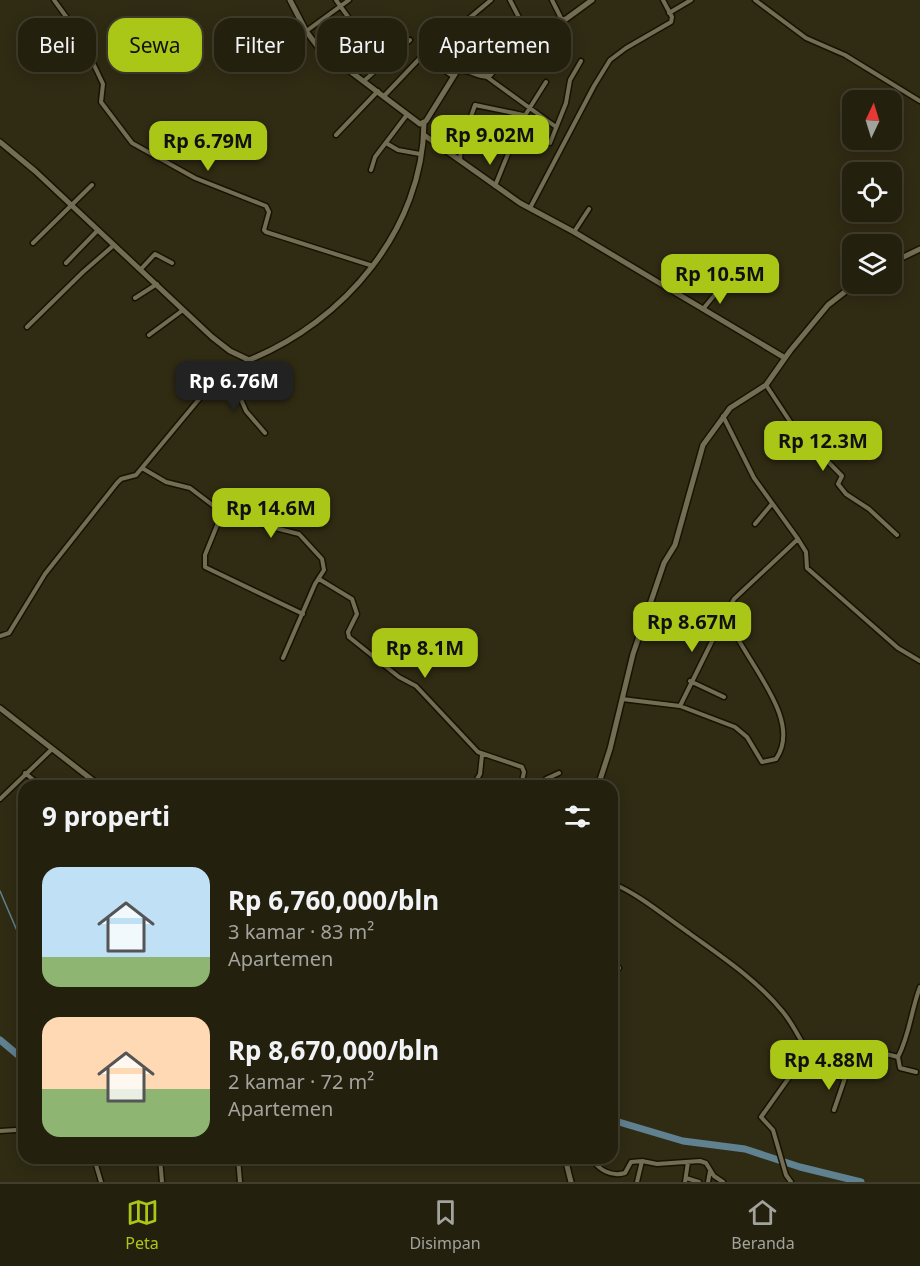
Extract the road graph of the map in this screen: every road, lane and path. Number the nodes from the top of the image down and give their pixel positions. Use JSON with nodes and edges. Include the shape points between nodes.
{"nodes":[{"id":1,"x":54,"y":0,"type":"edge"},
{"id":2,"x":290,"y":0,"type":"edge"},
{"id":3,"x":336,"y":0,"type":"edge"},
{"id":4,"x":348,"y":0,"type":"edge"},
{"id":5,"x":491,"y":0,"type":"edge"},
{"id":6,"x":510,"y":0,"type":"edge"},
{"id":7,"x":592,"y":0,"type":"edge"},
{"id":8,"x":663,"y":0,"type":"edge"},
{"id":9,"x":754,"y":0,"type":"edge"},
{"id":10,"x":553,"y":1,"type":"edge"},
{"id":11,"x":687,"y":1,"type":"edge"},
{"id":12,"x":340,"y":6,"type":"junction"},
{"id":13,"x":669,"y":13,"type":"junction"},
{"id":14,"x":67,"y":18,"type":"edge"},
{"id":15,"x":299,"y":18,"type":"edge"},
{"id":16,"x":349,"y":18,"type":"edge"},
{"id":17,"x":469,"y":18,"type":"edge"},
{"id":18,"x":519,"y":18,"type":"edge"},
{"id":19,"x":561,"y":18,"type":"edge"},
{"id":20,"x":566,"y":18,"type":"edge"},
{"id":21,"x":305,"y":30,"type":"joint"},
{"id":22,"x":410,"y":40,"type":"dead end"},
{"id":23,"x":581,"y":61,"type":"dead end"},
{"id":24,"x":96,"y":69,"type":"edge"},
{"id":25,"x":492,"y":72,"type":"edge"},
{"id":26,"x":453,"y":76,"type":"junction"},
{"id":27,"x":487,"y":76,"type":"junction"},
{"id":28,"x":365,"y":80,"type":"junction"},
{"id":29,"x":546,"y":82,"type":"dead end"},
{"id":30,"x":379,"y":90,"type":"junction"},
{"id":31,"x":385,"y":96,"type":"junction"},
{"id":32,"x":920,"y":101,"type":"edge"},
{"id":33,"x":528,"y":109,"type":"junction"},
{"id":34,"x":523,"y":115,"type":"junction"},
{"id":35,"x":406,"y":116,"type":"junction"},
{"id":36,"x":424,"y":123,"type":"junction"},
{"id":37,"x":556,"y":127,"type":"junction"},
{"id":38,"x":336,"y":135,"type":"dead end"},
{"id":39,"x":423,"y":135,"type":"junction"},
{"id":40,"x":0,"y":142,"type":"edge"},
{"id":41,"x":386,"y":142,"type":"junction"},
{"id":42,"x":550,"y":143,"type":"dead end"},
{"id":43,"x":420,"y":154,"type":"junction"},
{"id":44,"x":460,"y":164,"type":"junction"},
{"id":45,"x":371,"y":170,"type":"dead end"},
{"id":46,"x":92,"y":185,"type":"dead end"},
{"id":47,"x":495,"y":187,"type":"junction"},
{"id":48,"x":70,"y":206,"type":"junction"},
{"id":49,"x":530,"y":208,"type":"junction"},
{"id":50,"x":590,"y":209,"type":"dead end"},
{"id":51,"x":98,"y":230,"type":"junction"},
{"id":52,"x":574,"y":232,"type":"junction"},
{"id":53,"x":33,"y":243,"type":"dead end"},
{"id":54,"x":115,"y":245,"type":"junction"},
{"id":55,"x":919,"y":251,"type":"edge"},
{"id":56,"x":902,"y":258,"type":"edge"},
{"id":57,"x":66,"y":263,"type":"dead end"},
{"id":58,"x":172,"y":263,"type":"dead end"},
{"id":59,"x":374,"y":266,"type":"junction"},
{"id":60,"x":141,"y":269,"type":"junction"},
{"id":61,"x":690,"y":275,"type":"dead end"},
{"id":62,"x":157,"y":284,"type":"junction"},
{"id":63,"x":722,"y":286,"type":"dead end"},
{"id":64,"x":842,"y":294,"type":"edge"},
{"id":65,"x":676,"y":295,"type":"junction"},
{"id":66,"x":135,"y":298,"type":"dead end"},
{"id":67,"x":183,"y":310,"type":"junction"},
{"id":68,"x":702,"y":310,"type":"junction"},
{"id":69,"x":27,"y":327,"type":"dead end"},
{"id":70,"x":149,"y":335,"type":"dead end"},
{"id":71,"x":785,"y":358,"type":"junction"},
{"id":72,"x":249,"y":360,"type":"junction"},
{"id":73,"x":230,"y":374,"type":"junction"},
{"id":74,"x":766,"y":385,"type":"junction"},
{"id":75,"x":723,"y":416,"type":"junction"},
{"id":76,"x":265,"y":434,"type":"dead end"},
{"id":77,"x":142,"y":468,"type":"junction"},
{"id":78,"x":771,"y":505,"type":"junction"},
{"id":79,"x":222,"y":513,"type":"junction"},
{"id":80,"x":755,"y":524,"type":"dead end"},
{"id":81,"x":897,"y":535,"type":"dead end"},
{"id":82,"x":798,"y":539,"type":"junction"},
{"id":83,"x":319,"y":579,"type":"junction"},
{"id":84,"x":727,"y":612,"type":"junction"},
{"id":85,"x":303,"y":614,"type":"junction"},
{"id":86,"x":0,"y":636,"type":"edge"},
{"id":87,"x":283,"y":658,"type":"dead end"},
{"id":88,"x":920,"y":661,"type":"edge"},
{"id":89,"x":690,"y":681,"type":"junction"},
{"id":90,"x":724,"y":698,"type":"dead end"},
{"id":91,"x":621,"y":699,"type":"junction"},
{"id":92,"x":680,"y":706,"type":"junction"},
{"id":93,"x":0,"y":708,"type":"edge"},
{"id":94,"x":52,"y":749,"type":"junction"},
{"id":95,"x":482,"y":754,"type":"junction"},
{"id":96,"x":25,"y":773,"type":"junction"},
{"id":97,"x":559,"y":773,"type":"dead end"},
{"id":98,"x":18,"y":780,"type":"edge"},
{"id":99,"x":18,"y":780,"type":"edge"},
{"id":100,"x":34,"y":780,"type":"edge"},
{"id":101,"x":92,"y":780,"type":"edge"},
{"id":102,"x":476,"y":780,"type":"edge"},
{"id":103,"x":522,"y":780,"type":"edge"},
{"id":104,"x":546,"y":780,"type":"edge"},
{"id":105,"x":600,"y":780,"type":"edge"},
{"id":106,"x":0,"y":799,"type":"edge"},
{"id":107,"x":618,"y":886,"type":"edge"},
{"id":108,"x":920,"y":987,"type":"edge"},
{"id":109,"x":808,"y":1050,"type":"junction"},
{"id":110,"x":898,"y":1057,"type":"junction"},
{"id":111,"x":916,"y":1072,"type":"dead end"},
{"id":112,"x":845,"y":1078,"type":"junction"},
{"id":113,"x":834,"y":1110,"type":"dead end"},
{"id":114,"x":16,"y":1130,"type":"dead end"},
{"id":115,"x":0,"y":1131,"type":"edge"},
{"id":116,"x":642,"y":1161,"type":"junction"},
{"id":117,"x":688,"y":1162,"type":"junction"},
{"id":118,"x":96,"y":1164,"type":"edge"},
{"id":119,"x":160,"y":1164,"type":"edge"},
{"id":120,"x":238,"y":1164,"type":"edge"},
{"id":121,"x":566,"y":1164,"type":"edge"},
{"id":122,"x":596,"y":1164,"type":"edge"},
{"id":123,"x":710,"y":1169,"type":"junction"},
{"id":124,"x":685,"y":1180,"type":"edge"},
{"id":125,"x":101,"y":1182,"type":"edge"},
{"id":126,"x":162,"y":1182,"type":"edge"},
{"id":127,"x":240,"y":1182,"type":"edge"},
{"id":128,"x":571,"y":1182,"type":"edge"},
{"id":129,"x":637,"y":1182,"type":"edge"},
{"id":130,"x":699,"y":1182,"type":"edge"},
{"id":131,"x":708,"y":1182,"type":"edge"},
{"id":132,"x":723,"y":1182,"type":"edge"},
{"id":133,"x":791,"y":1182,"type":"edge"}],
"edges":[{"from":1,"to":14,"type":"street"},
{"from":2,"to":15,"type":"street"},
{"from":3,"to":12,"type":"street"},
{"from":4,"to":12,"type":"street"},
{"from":5,"to":17,"type":"street"},
{"from":6,"to":18,"type":"street"},
{"from":7,"to":20,"type":"street"},
{"from":8,"to":13,"type":"street"},
{"from":9,"to":32,"type":"street","via":[[806,38],[844,55]]},
{"from":10,"to":19,"type":"street"},
{"from":11,"to":13,"type":"street"},
{"from":12,"to":16,"type":"street"},
{"from":12,"to":21,"type":"street"},
{"from":13,"to":49,"type":"street","via":[[672,22],[626,48],[605,67]]},
{"from":21,"to":28,"type":"street","via":[[321,50]]},
{"from":22,"to":28,"type":"street"},
{"from":23,"to":37,"type":"street","via":[[570,80],[566,104]]},
{"from":24,"to":59,"type":"street","via":[[103,84],[101,102],[132,143],[195,178],[266,206],[266,232]]},
{"from":25,"to":27,"type":"street"},
{"from":26,"to":27,"type":"street","via":[[462,69]]},
{"from":26,"to":31,"type":"street","via":[[422,56]]},
{"from":26,"to":36,"type":"street"},
{"from":27,"to":33,"type":"street"},
{"from":28,"to":30,"type":"street"},
{"from":29,"to":33,"type":"street"},
{"from":30,"to":31,"type":"street"},
{"from":30,"to":38,"type":"street"},
{"from":31,"to":35,"type":"street"},
{"from":33,"to":34,"type":"street"},
{"from":33,"to":37,"type":"street"},
{"from":34,"to":44,"type":"street","via":[[475,105],[461,145]]},
{"from":34,"to":47,"type":"street","via":[[507,145],[510,149]]},
{"from":35,"to":36,"type":"street","via":[[418,124]]},
{"from":35,"to":41,"type":"street"},
{"from":36,"to":39,"type":"street"},
{"from":37,"to":42,"type":"street"},
{"from":39,"to":43,"type":"street"},
{"from":39,"to":44,"type":"street"},
{"from":40,"to":48,"type":"street"},
{"from":41,"to":43,"type":"street","via":[[399,150]]},
{"from":41,"to":45,"type":"street"},
{"from":43,"to":59,"type":"street","via":[[409,204]]},
{"from":44,"to":47,"type":"street"},
{"from":46,"to":48,"type":"street"},
{"from":47,"to":49,"type":"street"},
{"from":48,"to":51,"type":"street"},
{"from":48,"to":53,"type":"street"},
{"from":49,"to":52,"type":"street"},
{"from":50,"to":52,"type":"street"},
{"from":51,"to":54,"type":"street"},
{"from":51,"to":57,"type":"street"},
{"from":52,"to":65,"type":"street"},
{"from":54,"to":60,"type":"street"},
{"from":54,"to":69,"type":"street"},
{"from":55,"to":56,"type":"street"},
{"from":58,"to":60,"type":"street","via":[[155,254]]},
{"from":59,"to":72,"type":"street","via":[[299,335]]},
{"from":60,"to":62,"type":"street"},
{"from":61,"to":65,"type":"street"},
{"from":62,"to":66,"type":"street"},
{"from":62,"to":67,"type":"street"},
{"from":63,"to":68,"type":"street"},
{"from":64,"to":71,"type":"street"},
{"from":65,"to":68,"type":"street"},
{"from":67,"to":70,"type":"street"},
{"from":67,"to":72,"type":"street","via":[[219,344]]},
{"from":68,"to":71,"type":"street"},
{"from":71,"to":74,"type":"street"},
{"from":72,"to":73,"type":"street"},
{"from":73,"to":76,"type":"street","via":[[246,411]]},
{"from":73,"to":77,"type":"street","via":[[200,398]]},
{"from":74,"to":75,"type":"street","via":[[735,403]]},
{"from":74,"to":81,"type":"street","via":[[793,426],[842,476],[838,484],[844,492],[870,509]]},
{"from":75,"to":78,"type":"street"},
{"from":75,"to":91,"type":"street","via":[[699,454],[675,545],[662,569]]},
{"from":77,"to":79,"type":"street","via":[[166,482],[188,487]]},
{"from":77,"to":86,"type":"street","via":[[117,483],[45,574],[9,633]]},
{"from":78,"to":80,"type":"street"},
{"from":78,"to":82,"type":"street"},
{"from":79,"to":83,"type":"street","via":[[302,536],[323,561]]},
{"from":79,"to":85,"type":"street","via":[[205,555],[206,567]]},
{"from":82,"to":84,"type":"street","via":[[734,599]]},
{"from":82,"to":88,"type":"street","via":[[806,552],[807,568],[898,648]]},
{"from":83,"to":85,"type":"street"},
{"from":83,"to":95,"type":"street","via":[[352,599],[357,614],[349,637],[416,686]]},
{"from":84,"to":89,"type":"street"},
{"from":84,"to":92,"type":"street","via":[[737,640],[766,683],[781,721],[783,739],[778,755],[762,762],[740,730]]},
{"from":85,"to":87,"type":"street"},
{"from":89,"to":90,"type":"street"},
{"from":89,"to":92,"type":"street"},
{"from":91,"to":92,"type":"street"},
{"from":91,"to":105,"type":"street"},
{"from":93,"to":94,"type":"street"},
{"from":94,"to":96,"type":"street"},
{"from":94,"to":101,"type":"street"},
{"from":95,"to":102,"type":"street"},
{"from":95,"to":103,"type":"street","via":[[522,767]]},
{"from":96,"to":98,"type":"street"},
{"from":96,"to":100,"type":"street"},
{"from":97,"to":104,"type":"street"},
{"from":99,"to":106,"type":"street"},
{"from":107,"to":109,"type":"street","via":[[737,966],[776,1003]]},
{"from":108,"to":110,"type":"street"},
{"from":109,"to":112,"type":"street","via":[[821,1070]]},
{"from":109,"to":133,"type":"street","via":[[761,1117],[773,1130]]},
{"from":110,"to":111,"type":"street","via":[[900,1068]]},
{"from":110,"to":112,"type":"street","via":[[857,1048]]},
{"from":112,"to":113,"type":"street"},
{"from":114,"to":115,"type":"street"},
{"from":116,"to":117,"type":"street"},
{"from":116,"to":122,"type":"street","via":[[631,1162],[625,1173],[615,1174]]},
{"from":116,"to":129,"type":"street"},
{"from":117,"to":123,"type":"street","via":[[704,1161]]},
{"from":117,"to":124,"type":"street"},
{"from":118,"to":125,"type":"street"},
{"from":119,"to":126,"type":"street"},
{"from":120,"to":127,"type":"street"},
{"from":121,"to":128,"type":"street"},
{"from":123,"to":131,"type":"street"},
{"from":123,"to":132,"type":"street"},
{"from":124,"to":130,"type":"street"}]}
